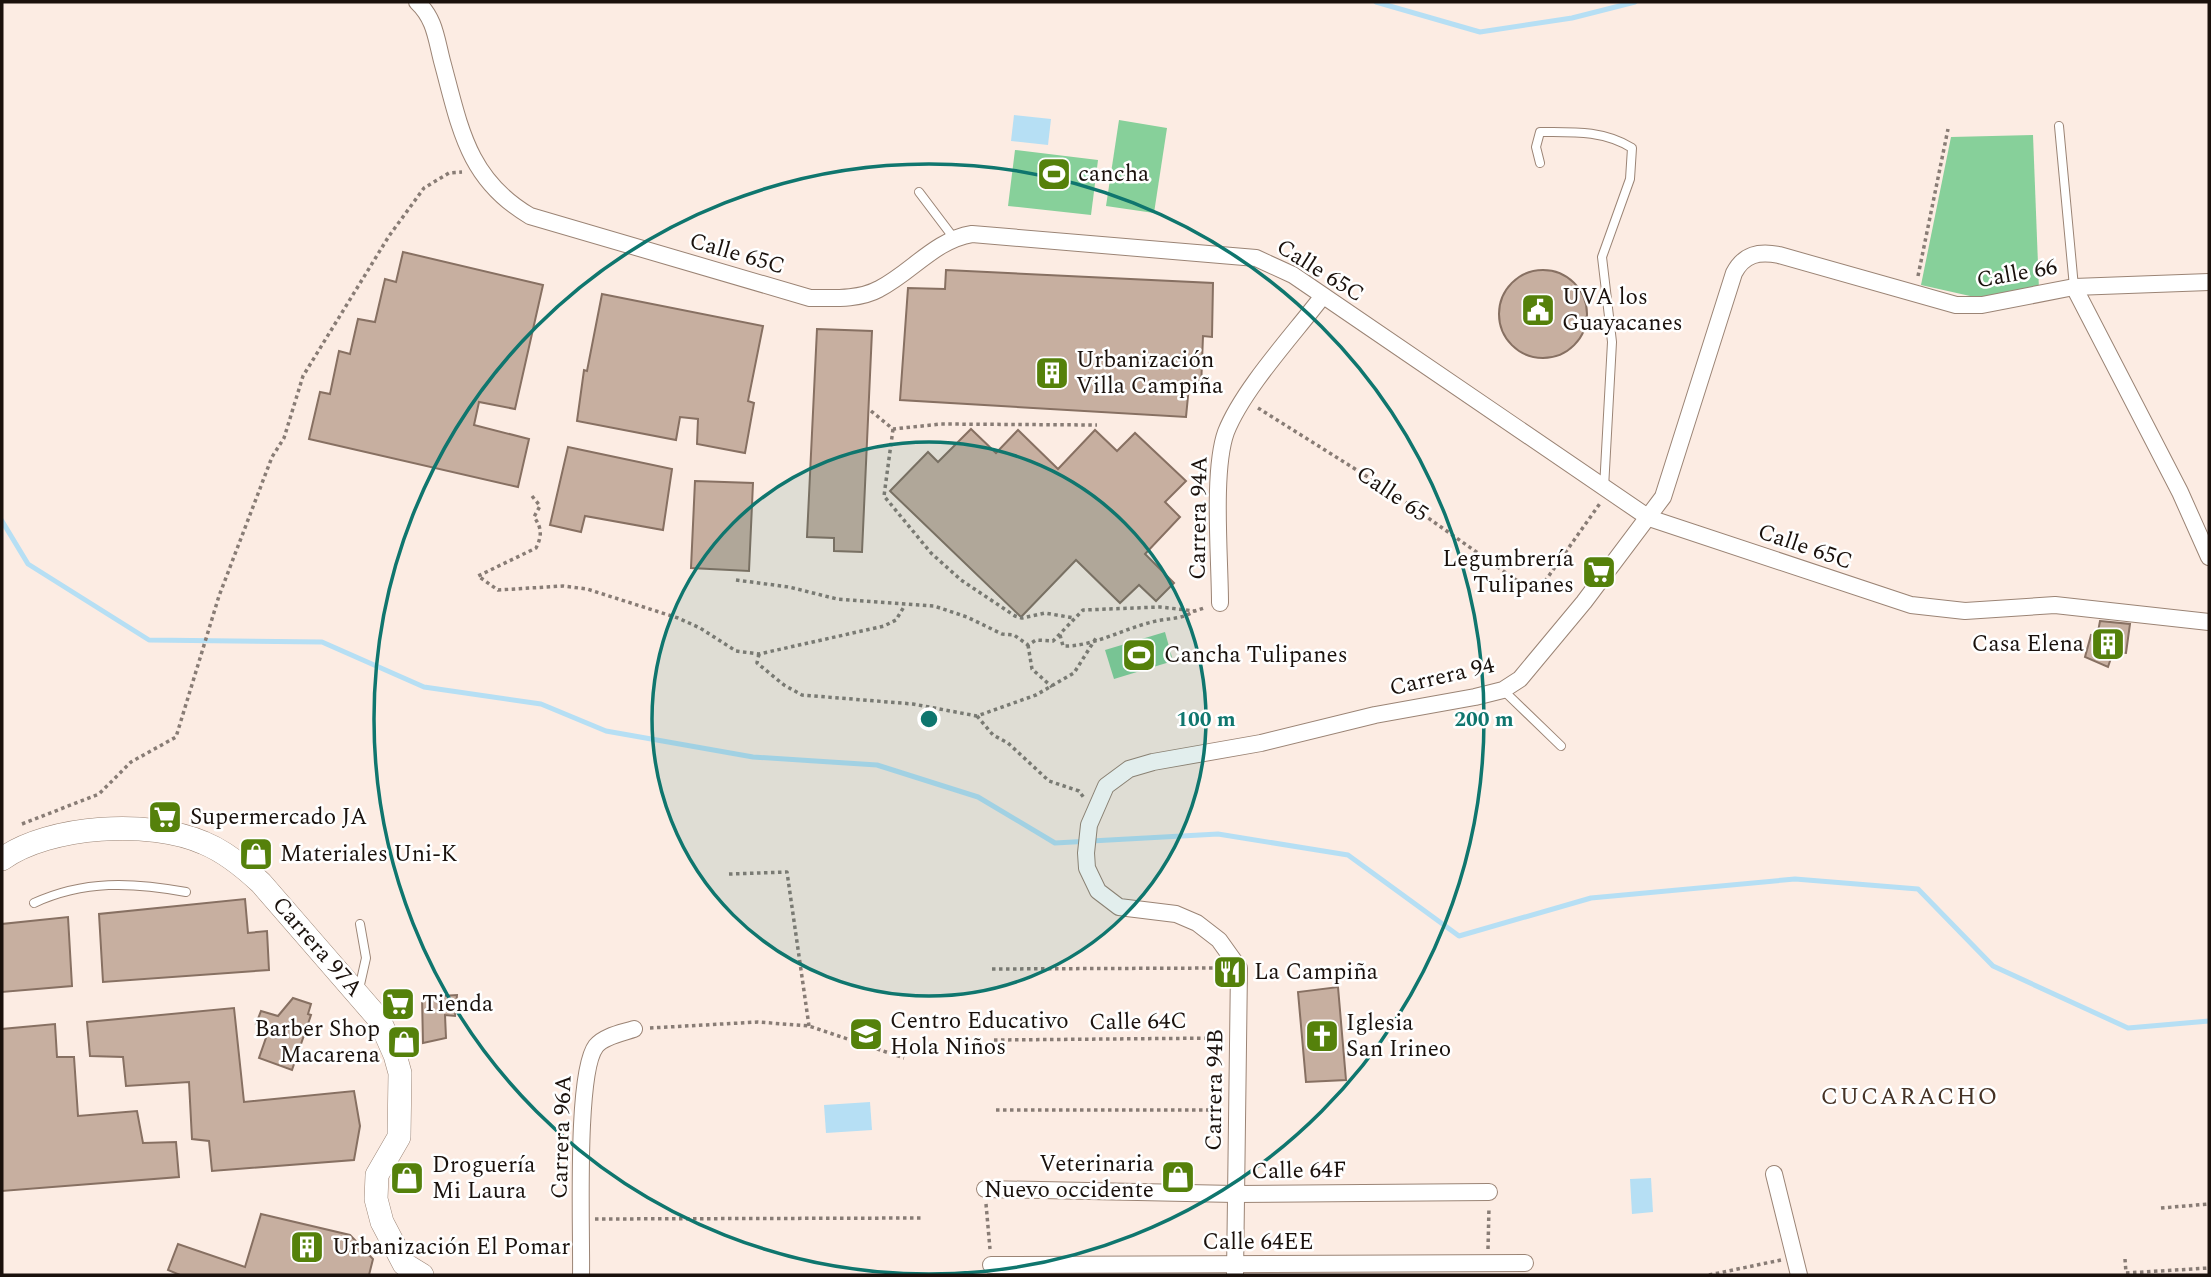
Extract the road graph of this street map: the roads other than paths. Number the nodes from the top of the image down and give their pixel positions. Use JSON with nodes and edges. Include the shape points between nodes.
{"nodes":[{"id":1,"x":417,"y":2,"type":"edge"},
{"id":2,"x":2059,"y":126,"type":"dead end"},
{"id":3,"x":1540,"y":163,"type":"dead end"},
{"id":4,"x":919,"y":192,"type":"dead end"},
{"id":5,"x":953,"y":237,"type":"junction"},
{"id":6,"x":1755,"y":254,"type":"joint"},
{"id":7,"x":2209,"y":282,"type":"edge"},
{"id":8,"x":2074,"y":287,"type":"junction"},
{"id":9,"x":1322,"y":297,"type":"junction"},
{"id":10,"x":1606,"y":489,"type":"junction"},
{"id":11,"x":1649,"y":518,"type":"junction"},
{"id":12,"x":2209,"y":557,"type":"edge"},
{"id":13,"x":1220,"y":603,"type":"road end"},
{"id":14,"x":2209,"y":622,"type":"edge"},
{"id":15,"x":1503,"y":690,"type":"junction"},
{"id":16,"x":1560,"y":746,"type":"dead end"},
{"id":17,"x":2,"y":859,"type":"edge"},
{"id":18,"x":186,"y":892,"type":"dead end"},
{"id":19,"x":33,"y":903,"type":"dead end"},
{"id":20,"x":360,"y":924,"type":"dead end"},
{"id":21,"x":1238,"y":968,"type":"joint"},
{"id":22,"x":358,"y":995,"type":"junction"},
{"id":23,"x":634,"y":1029,"type":"road end"},
{"id":24,"x":1773,"y":1174,"type":"dead end"},
{"id":25,"x":985,"y":1189,"type":"road end"},
{"id":26,"x":1489,"y":1192,"type":"road end"},
{"id":27,"x":1235,"y":1194,"type":"junction"},
{"id":28,"x":1525,"y":1263,"type":"dead end"},
{"id":29,"x":991,"y":1265,"type":"road end"},
{"id":30,"x":1235,"y":1270,"type":"edge"},
{"id":31,"x":408,"y":1271,"type":"edge"},
{"id":32,"x":581,"y":1275,"type":"edge"},
{"id":33,"x":1799,"y":1275,"type":"edge"}],
"edges":[{"from":1,"to":5,"type":"street","name":"Calle 65C","via":[[435,26],[463,134],[479,171],[494,191],[530,216],[810,298],[857,296],[878,289]]},
{"from":2,"to":8,"type":"lane"},
{"from":3,"to":10,"type":"lane","via":[[1536,147],[1540,132],[1584,131],[1632,148],[1630,179],[1602,257],[1612,342]]},
{"from":4,"to":5,"type":"lane"},
{"from":5,"to":9,"type":"street","name":"Calle 65C","via":[[972,234],[1256,258],[1293,275]]},
{"from":6,"to":8,"type":"street","name":"Calle 66","via":[[1779,255],[1956,305],[1982,305]]},
{"from":6,"to":11,"type":"street","name":"Carrera 94","via":[[1734,273],[1671,478]]},
{"from":7,"to":8,"type":"street","name":"Calle 66"},
{"from":8,"to":12,"type":"street"},
{"from":9,"to":10,"type":"street","name":"Calle 65C"},
{"from":9,"to":13,"type":"street","name":"Carrera 94A","via":[[1244,400],[1226,433],[1220,464]]},
{"from":10,"to":11,"type":"street","name":"Calle 65C"},
{"from":11,"to":14,"type":"street","name":"Calle 65C","via":[[1912,605],[1965,611],[2055,605]]},
{"from":11,"to":15,"type":"street","name":"Carrera 94","via":[[1520,678]]},
{"from":15,"to":16,"type":"lane"},
{"from":15,"to":21,"type":"street","name":"Carrera 94","via":[[1153,762],[1114,777],[1092,818],[1087,868],[1098,891],[1119,907],[1176,914],[1197,923],[1219,940]]},
{"from":17,"to":22,"type":"street","name":"Carrera 97A","via":[[19,836],[108,830],[178,834],[206,843],[242,865],[271,893]]},
{"from":18,"to":19,"type":"lane","via":[[109,883],[57,892]]},
{"from":20,"to":22,"type":"lane","via":[[366,958]]},
{"from":21,"to":27,"type":"street","name":"Carrera 94B"},
{"from":22,"to":31,"type":"street","name":"Carrera 97A","via":[[379,1019],[400,1073],[399,1137],[377,1175],[376,1199],[382,1222]]},
{"from":23,"to":32,"type":"street","name":"Carrera 96A","via":[[597,1044],[589,1058]]},
{"from":24,"to":33,"type":"street"},
{"from":25,"to":27,"type":"street","name":"Calle 64F"},
{"from":26,"to":27,"type":"street","name":"Calle 64F"},
{"from":27,"to":30,"type":"street","name":"Carrera 94B"},
{"from":28,"to":30,"type":"street","name":"Calle 64EE"},
{"from":29,"to":30,"type":"street","name":"Calle 64EE"}]}
